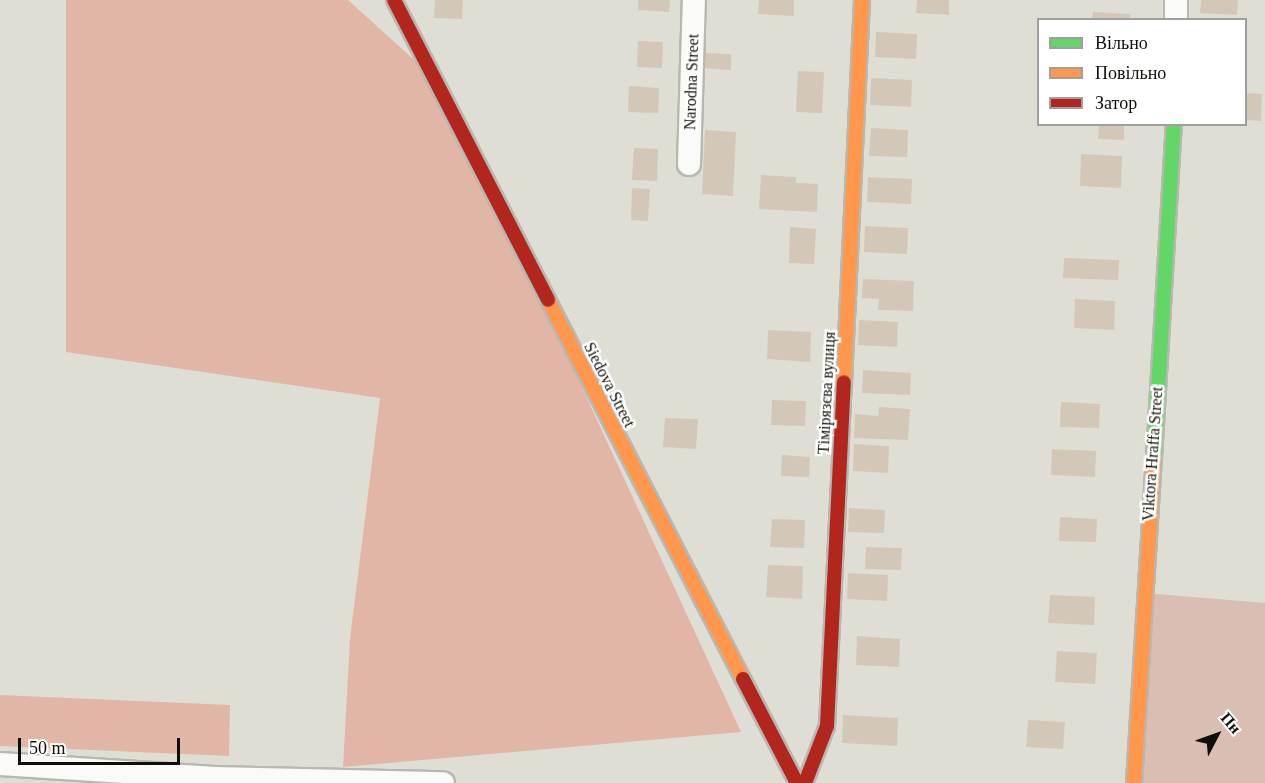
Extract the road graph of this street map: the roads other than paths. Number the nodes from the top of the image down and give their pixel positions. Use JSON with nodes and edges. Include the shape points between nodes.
{"nodes":[{"id":1,"x":393,"y":0,"type":"edge"},
{"id":2,"x":694,"y":0,"type":"edge"},
{"id":3,"x":862,"y":0,"type":"edge"},
{"id":4,"x":1176,"y":0,"type":"edge"},
{"id":5,"x":1176,"y":18,"type":"edge"},
{"id":6,"x":1174,"y":126,"type":"edge"},
{"id":7,"x":689,"y":164,"type":"dead end"},
{"id":8,"x":0,"y":764,"type":"edge"},
{"id":9,"x":111,"y":773,"type":"junction"},
{"id":10,"x":138,"y":783,"type":"edge"},
{"id":11,"x":443,"y":783,"type":"edge"},
{"id":12,"x":797,"y":783,"type":"edge"},
{"id":13,"x":805,"y":783,"type":"edge"},
{"id":14,"x":1134,"y":783,"type":"edge"}],
"edges":[{"from":1,"to":12,"type":"street","name":"Siedova Street"},
{"from":2,"to":7,"type":"street","name":"Narodna Street"},
{"from":3,"to":13,"type":"street","name":"Тімірязєва вулиця","via":[[827,726]]},
{"from":4,"to":5,"type":"street"},
{"from":6,"to":14,"type":"street","name":"Viktora Hraffa Street"},
{"from":8,"to":9,"type":"street"},
{"from":9,"to":10,"type":"street"},
{"from":9,"to":11,"type":"street"}]}
